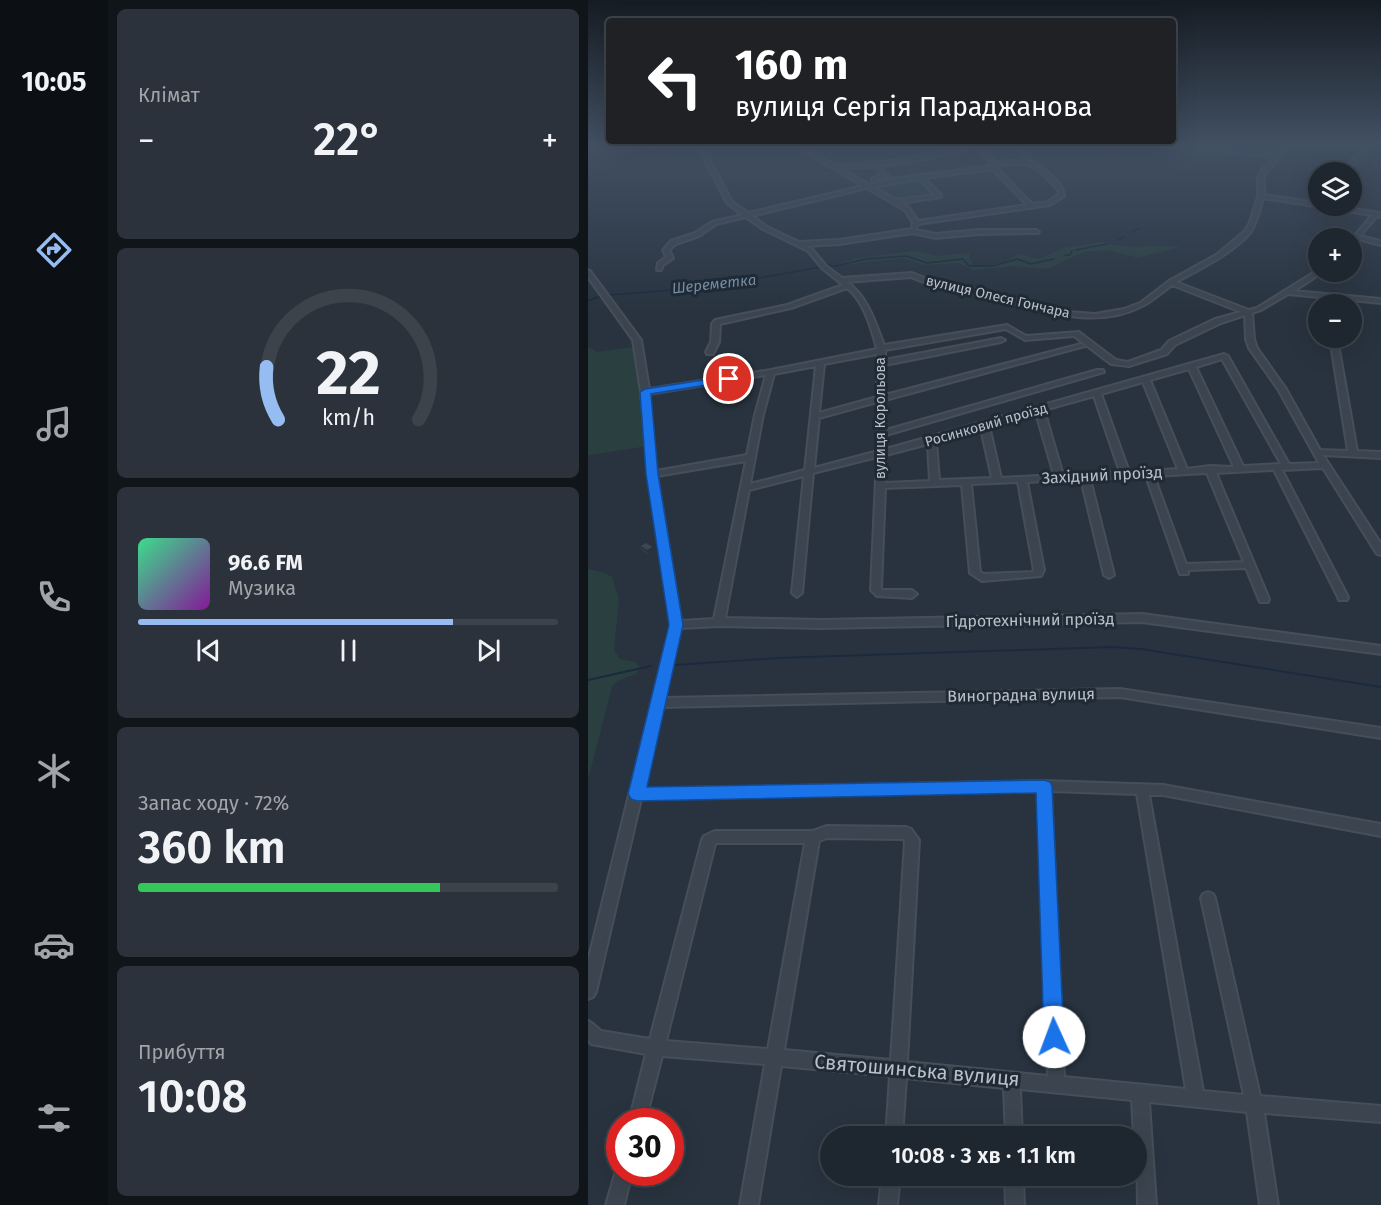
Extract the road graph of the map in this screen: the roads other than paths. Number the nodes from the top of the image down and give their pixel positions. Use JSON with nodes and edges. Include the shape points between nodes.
{"nodes":[{"id":1,"x":728,"y":201,"type":"edge"},
{"id":2,"x":810,"y":201,"type":"edge"},
{"id":3,"x":901,"y":201,"type":"edge"},
{"id":4,"x":1026,"y":201,"type":"edge"},
{"id":5,"x":1051,"y":201,"type":"edge"},
{"id":6,"x":1259,"y":201,"type":"edge"},
{"id":7,"x":896,"y":202,"type":"joint"},
{"id":8,"x":1031,"y":206,"type":"junction"},
{"id":9,"x":1362,"y":212,"type":"edge"},
{"id":10,"x":746,"y":215,"type":"junction"},
{"id":11,"x":1378,"y":215,"type":"edge"},
{"id":12,"x":916,"y":223,"type":"junction"},
{"id":13,"x":913,"y":231,"type":"junction"},
{"id":14,"x":1036,"y":232,"type":"dead end"},
{"id":15,"x":1362,"y":232,"type":"edge"},
{"id":16,"x":1362,"y":241,"type":"edge"},
{"id":17,"x":1381,"y":243,"type":"edge"},
{"id":18,"x":798,"y":244,"type":"junction"},
{"id":19,"x":658,"y":269,"type":"dead end"},
{"id":20,"x":588,"y":273,"type":"edge"},
{"id":21,"x":1308,"y":279,"type":"edge"},
{"id":22,"x":840,"y":280,"type":"junction"},
{"id":23,"x":1171,"y":282,"type":"junction"},
{"id":24,"x":848,"y":286,"type":"junction"},
{"id":25,"x":1287,"y":292,"type":"junction"},
{"id":26,"x":1308,"y":296,"type":"edge"},
{"id":27,"x":1362,"y":301,"type":"edge"},
{"id":28,"x":1381,"y":301,"type":"edge"},
{"id":29,"x":1248,"y":312,"type":"junction"},
{"id":30,"x":1001,"y":340,"type":"dead end"},
{"id":31,"x":1081,"y":346,"type":"dead end"},
{"id":32,"x":1336,"y":348,"type":"edge"},
{"id":33,"x":881,"y":350,"type":"junction"},
{"id":34,"x":710,"y":352,"type":"dead end"},
{"id":35,"x":820,"y":363,"type":"junction"},
{"id":36,"x":881,"y":363,"type":"junction"},
{"id":37,"x":1191,"y":365,"type":"junction"},
{"id":38,"x":771,"y":372,"type":"junction"},
{"id":39,"x":1100,"y":372,"type":"dead end"},
{"id":40,"x":1145,"y":378,"type":"junction"},
{"id":41,"x":645,"y":392,"type":"junction"},
{"id":42,"x":1097,"y":393,"type":"junction"},
{"id":43,"x":880,"y":399,"type":"junction"},
{"id":44,"x":1039,"y":409,"type":"junction"},
{"id":45,"x":816,"y":416,"type":"junction"},
{"id":46,"x":984,"y":425,"type":"junction"},
{"id":47,"x":881,"y":434,"type":"junction"},
{"id":48,"x":932,"y":440,"type":"junction"},
{"id":49,"x":1317,"y":452,"type":"junction"},
{"id":50,"x":1353,"y":452,"type":"junction"},
{"id":51,"x":882,"y":453,"type":"junction"},
{"id":52,"x":1381,"y":455,"type":"edge"},
{"id":53,"x":752,"y":457,"type":"junction"},
{"id":54,"x":1325,"y":465,"type":"junction"},
{"id":55,"x":1281,"y":466,"type":"junction"},
{"id":56,"x":1239,"y":468,"type":"junction"},
{"id":57,"x":1210,"y":469,"type":"junction"},
{"id":58,"x":811,"y":471,"type":"junction"},
{"id":59,"x":1183,"y":471,"type":"junction"},
{"id":60,"x":1149,"y":473,"type":"junction"},
{"id":61,"x":652,"y":474,"type":"junction"},
{"id":62,"x":1125,"y":474,"type":"junction"},
{"id":63,"x":1085,"y":476,"type":"junction"},
{"id":64,"x":1059,"y":477,"type":"junction"},
{"id":65,"x":1022,"y":479,"type":"junction"},
{"id":66,"x":997,"y":481,"type":"junction"},
{"id":67,"x":966,"y":482,"type":"junction"},
{"id":68,"x":935,"y":483,"type":"junction"},
{"id":69,"x":880,"y":486,"type":"junction"},
{"id":70,"x":747,"y":488,"type":"junction"},
{"id":71,"x":1381,"y":552,"type":"edge"},
{"id":72,"x":1250,"y":565,"type":"junction"},
{"id":73,"x":1109,"y":575,"type":"dead end"},
{"id":74,"x":797,"y":593,"type":"dead end"},
{"id":75,"x":912,"y":594,"type":"dead end"},
{"id":76,"x":1343,"y":597,"type":"dead end"},
{"id":77,"x":1263,"y":599,"type":"dead end"},
{"id":78,"x":719,"y":622,"type":"junction"},
{"id":79,"x":676,"y":625,"type":"junction"},
{"id":80,"x":1381,"y":650,"type":"edge"},
{"id":81,"x":658,"y":703,"type":"junction"},
{"id":82,"x":1381,"y":733,"type":"edge"},
{"id":83,"x":1044,"y":786,"type":"junction"},
{"id":84,"x":1142,"y":789,"type":"junction"},
{"id":85,"x":637,"y":794,"type":"junction"},
{"id":86,"x":1381,"y":830,"type":"edge"},
{"id":87,"x":813,"y":837,"type":"junction"},
{"id":88,"x":1208,"y":897,"type":"dead end"},
{"id":89,"x":588,"y":992,"type":"edge"},
{"id":90,"x":592,"y":1033,"type":"edge"},
{"id":91,"x":656,"y":1048,"type":"junction"},
{"id":92,"x":774,"y":1057,"type":"junction"},
{"id":93,"x":899,"y":1069,"type":"junction"},
{"id":94,"x":1012,"y":1079,"type":"junction"},
{"id":95,"x":1056,"y":1083,"type":"junction"},
{"id":96,"x":1140,"y":1092,"type":"junction"},
{"id":97,"x":1196,"y":1098,"type":"junction"},
{"id":98,"x":1254,"y":1104,"type":"junction"},
{"id":99,"x":641,"y":1108,"type":"edge"},
{"id":100,"x":1381,"y":1114,"type":"edge"},
{"id":101,"x":895,"y":1126,"type":"edge"},
{"id":102,"x":1014,"y":1126,"type":"edge"},
{"id":103,"x":620,"y":1186,"type":"edge"},
{"id":104,"x":890,"y":1186,"type":"edge"},
{"id":105,"x":1014,"y":1186,"type":"edge"},
{"id":106,"x":615,"y":1205,"type":"edge"},
{"id":107,"x":749,"y":1205,"type":"edge"},
{"id":108,"x":888,"y":1205,"type":"edge"},
{"id":109,"x":1015,"y":1205,"type":"edge"},
{"id":110,"x":1147,"y":1205,"type":"edge"},
{"id":111,"x":1269,"y":1205,"type":"edge"}],
"edges":[{"from":1,"to":10,"type":"street","name":"вулиця Корольова"},
{"from":2,"to":10,"type":"street"},
{"from":3,"to":7,"type":"street"},
{"from":4,"to":8,"type":"street"},
{"from":5,"to":8,"type":"street"},
{"from":6,"to":23,"type":"street","name":"вулиця Олеся Гончара","via":[[1247,232],[1218,256]]},
{"from":7,"to":12,"type":"street","via":[[908,210]]},
{"from":8,"to":12,"type":"street"},
{"from":9,"to":11,"type":"street"},
{"from":10,"to":18,"type":"street","name":"вулиця Корольова"},
{"from":10,"to":19,"type":"street","via":[[678,239],[666,249],[670,258]]},
{"from":11,"to":15,"type":"street"},
{"from":12,"to":13,"type":"street"},
{"from":13,"to":14,"type":"street","via":[[936,236]]},
{"from":13,"to":18,"type":"street"},
{"from":16,"to":17,"type":"street"},
{"from":18,"to":22,"type":"street","name":"вулиця Корольова","via":[[811,251]]},
{"from":20,"to":41,"type":"street","via":[[638,340]]},
{"from":21,"to":25,"type":"street"},
{"from":22,"to":23,"type":"street","name":"вулиця Олеся Гончара","via":[[912,275],[930,283],[1059,313],[1095,316],[1133,309]]},
{"from":22,"to":24,"type":"street","name":"вулиця Корольова"},
{"from":23,"to":29,"type":"street"},
{"from":24,"to":33,"type":"street","name":"вулиця Корольова","via":[[863,303]]},
{"from":24,"to":34,"type":"street","via":[[789,307],[718,322]]},
{"from":25,"to":26,"type":"street"},
{"from":25,"to":29,"type":"street"},
{"from":27,"to":28,"type":"street"},
{"from":29,"to":33,"type":"street","via":[[1218,321],[1174,342],[1162,353],[1127,365],[1111,361],[1076,334],[1025,338],[1007,327]]},
{"from":29,"to":49,"type":"street","via":[[1253,348],[1282,389]]},
{"from":30,"to":36,"type":"street"},
{"from":31,"to":43,"type":"street"},
{"from":32,"to":50,"type":"street"},
{"from":33,"to":35,"type":"street"},
{"from":33,"to":36,"type":"street","name":"вулиця Корольова"},
{"from":35,"to":38,"type":"street"},
{"from":35,"to":45,"type":"street"},
{"from":36,"to":43,"type":"street","name":"вулиця Корольова"},
{"from":37,"to":40,"type":"street","name":"Росинковий проїзд"},
{"from":37,"to":55,"type":"street","name":"Росинковий проїзд","via":[[1224,356]]},
{"from":37,"to":56,"type":"street"},
{"from":38,"to":41,"type":"street"},
{"from":38,"to":53,"type":"street"},
{"from":39,"to":47,"type":"street"},
{"from":40,"to":42,"type":"street","name":"Росинковий проїзд"},
{"from":40,"to":59,"type":"street"},
{"from":41,"to":61,"type":"street"},
{"from":42,"to":44,"type":"street","name":"Росинковий проїзд"},
{"from":42,"to":62,"type":"street"},
{"from":43,"to":45,"type":"street"},
{"from":43,"to":47,"type":"street","name":"вулиця Корольова"},
{"from":44,"to":46,"type":"street","name":"Росинковий проїзд"},
{"from":44,"to":64,"type":"street"},
{"from":45,"to":58,"type":"street"},
{"from":46,"to":48,"type":"street","name":"Росинковий проїзд"},
{"from":46,"to":66,"type":"street"},
{"from":47,"to":51,"type":"street","name":"вулиця Корольова"},
{"from":48,"to":51,"type":"street","name":"Росинковий проїзд"},
{"from":48,"to":68,"type":"street"},
{"from":49,"to":50,"type":"street"},
{"from":49,"to":54,"type":"street"},
{"from":50,"to":52,"type":"street"},
{"from":51,"to":58,"type":"street","name":"Росинковий проїзд"},
{"from":51,"to":69,"type":"street","name":"вулиця Корольова"},
{"from":53,"to":61,"type":"street"},
{"from":53,"to":70,"type":"street"},
{"from":54,"to":55,"type":"street","name":"Західний проїзд"},
{"from":54,"to":71,"type":"street"},
{"from":55,"to":56,"type":"street","name":"Західний проїзд"},
{"from":55,"to":76,"type":"street"},
{"from":56,"to":57,"type":"street","name":"Західний проїзд"},
{"from":57,"to":59,"type":"street","name":"Західний проїзд"},
{"from":57,"to":72,"type":"street"},
{"from":58,"to":70,"type":"street","name":"Росинковий проїзд"},
{"from":58,"to":74,"type":"street"},
{"from":59,"to":60,"type":"street","name":"Західний проїзд"},
{"from":60,"to":62,"type":"street","name":"Західний проїзд"},
{"from":60,"to":72,"type":"street","via":[[1183,570]]},
{"from":61,"to":79,"type":"street"},
{"from":62,"to":63,"type":"street","name":"Західний проїзд"},
{"from":63,"to":64,"type":"street","name":"Західний проїзд"},
{"from":63,"to":73,"type":"street"},
{"from":64,"to":65,"type":"street","name":"Західний проїзд"},
{"from":65,"to":66,"type":"street","name":"Західний проїзд"},
{"from":65,"to":67,"type":"street","via":[[1039,570],[1032,575],[975,573]]},
{"from":66,"to":67,"type":"street","name":"Західний проїзд"},
{"from":67,"to":68,"type":"street","name":"Західний проїзд"},
{"from":68,"to":69,"type":"street","name":"Західний проїзд"},
{"from":69,"to":75,"type":"street","name":"вулиця Корольова","via":[[876,590],[881,594]]},
{"from":70,"to":78,"type":"street"},
{"from":72,"to":77,"type":"street"},
{"from":78,"to":79,"type":"street","name":"Гідротехнічний проїзд"},
{"from":78,"to":80,"type":"street","name":"Гідротехнічний проїзд","via":[[1143,618]]},
{"from":79,"to":81,"type":"street"},
{"from":81,"to":82,"type":"street","name":"Виноградна вулиця","via":[[1120,693]]},
{"from":81,"to":85,"type":"street"},
{"from":83,"to":84,"type":"street"},
{"from":83,"to":85,"type":"street"},
{"from":83,"to":95,"type":"street"},
{"from":84,"to":86,"type":"street"},
{"from":84,"to":97,"type":"street"},
{"from":85,"to":89,"type":"street"},
{"from":87,"to":91,"type":"street","via":[[709,840]]},
{"from":87,"to":92,"type":"street"},
{"from":87,"to":93,"type":"street","via":[[827,832],[906,833],[912,840]]},
{"from":88,"to":98,"type":"street"},
{"from":90,"to":91,"type":"street","name":"Святошинська вулиця"},
{"from":91,"to":92,"type":"street","name":"Святошинська вулиця"},
{"from":91,"to":99,"type":"street"},
{"from":92,"to":93,"type":"street","name":"Святошинська вулиця"},
{"from":92,"to":107,"type":"street"},
{"from":93,"to":94,"type":"street","name":"Святошинська вулиця"},
{"from":93,"to":101,"type":"street"},
{"from":94,"to":95,"type":"street","name":"Святошинська вулиця"},
{"from":94,"to":102,"type":"street"},
{"from":95,"to":96,"type":"street","name":"Святошинська вулиця"},
{"from":96,"to":97,"type":"street","name":"Святошинська вулиця"},
{"from":96,"to":110,"type":"street"},
{"from":97,"to":98,"type":"street","name":"Святошинська вулиця"},
{"from":98,"to":100,"type":"street","name":"Святошинська вулиця"},
{"from":98,"to":111,"type":"street"},
{"from":103,"to":106,"type":"street"},
{"from":104,"to":108,"type":"street"},
{"from":105,"to":109,"type":"street"}]}
